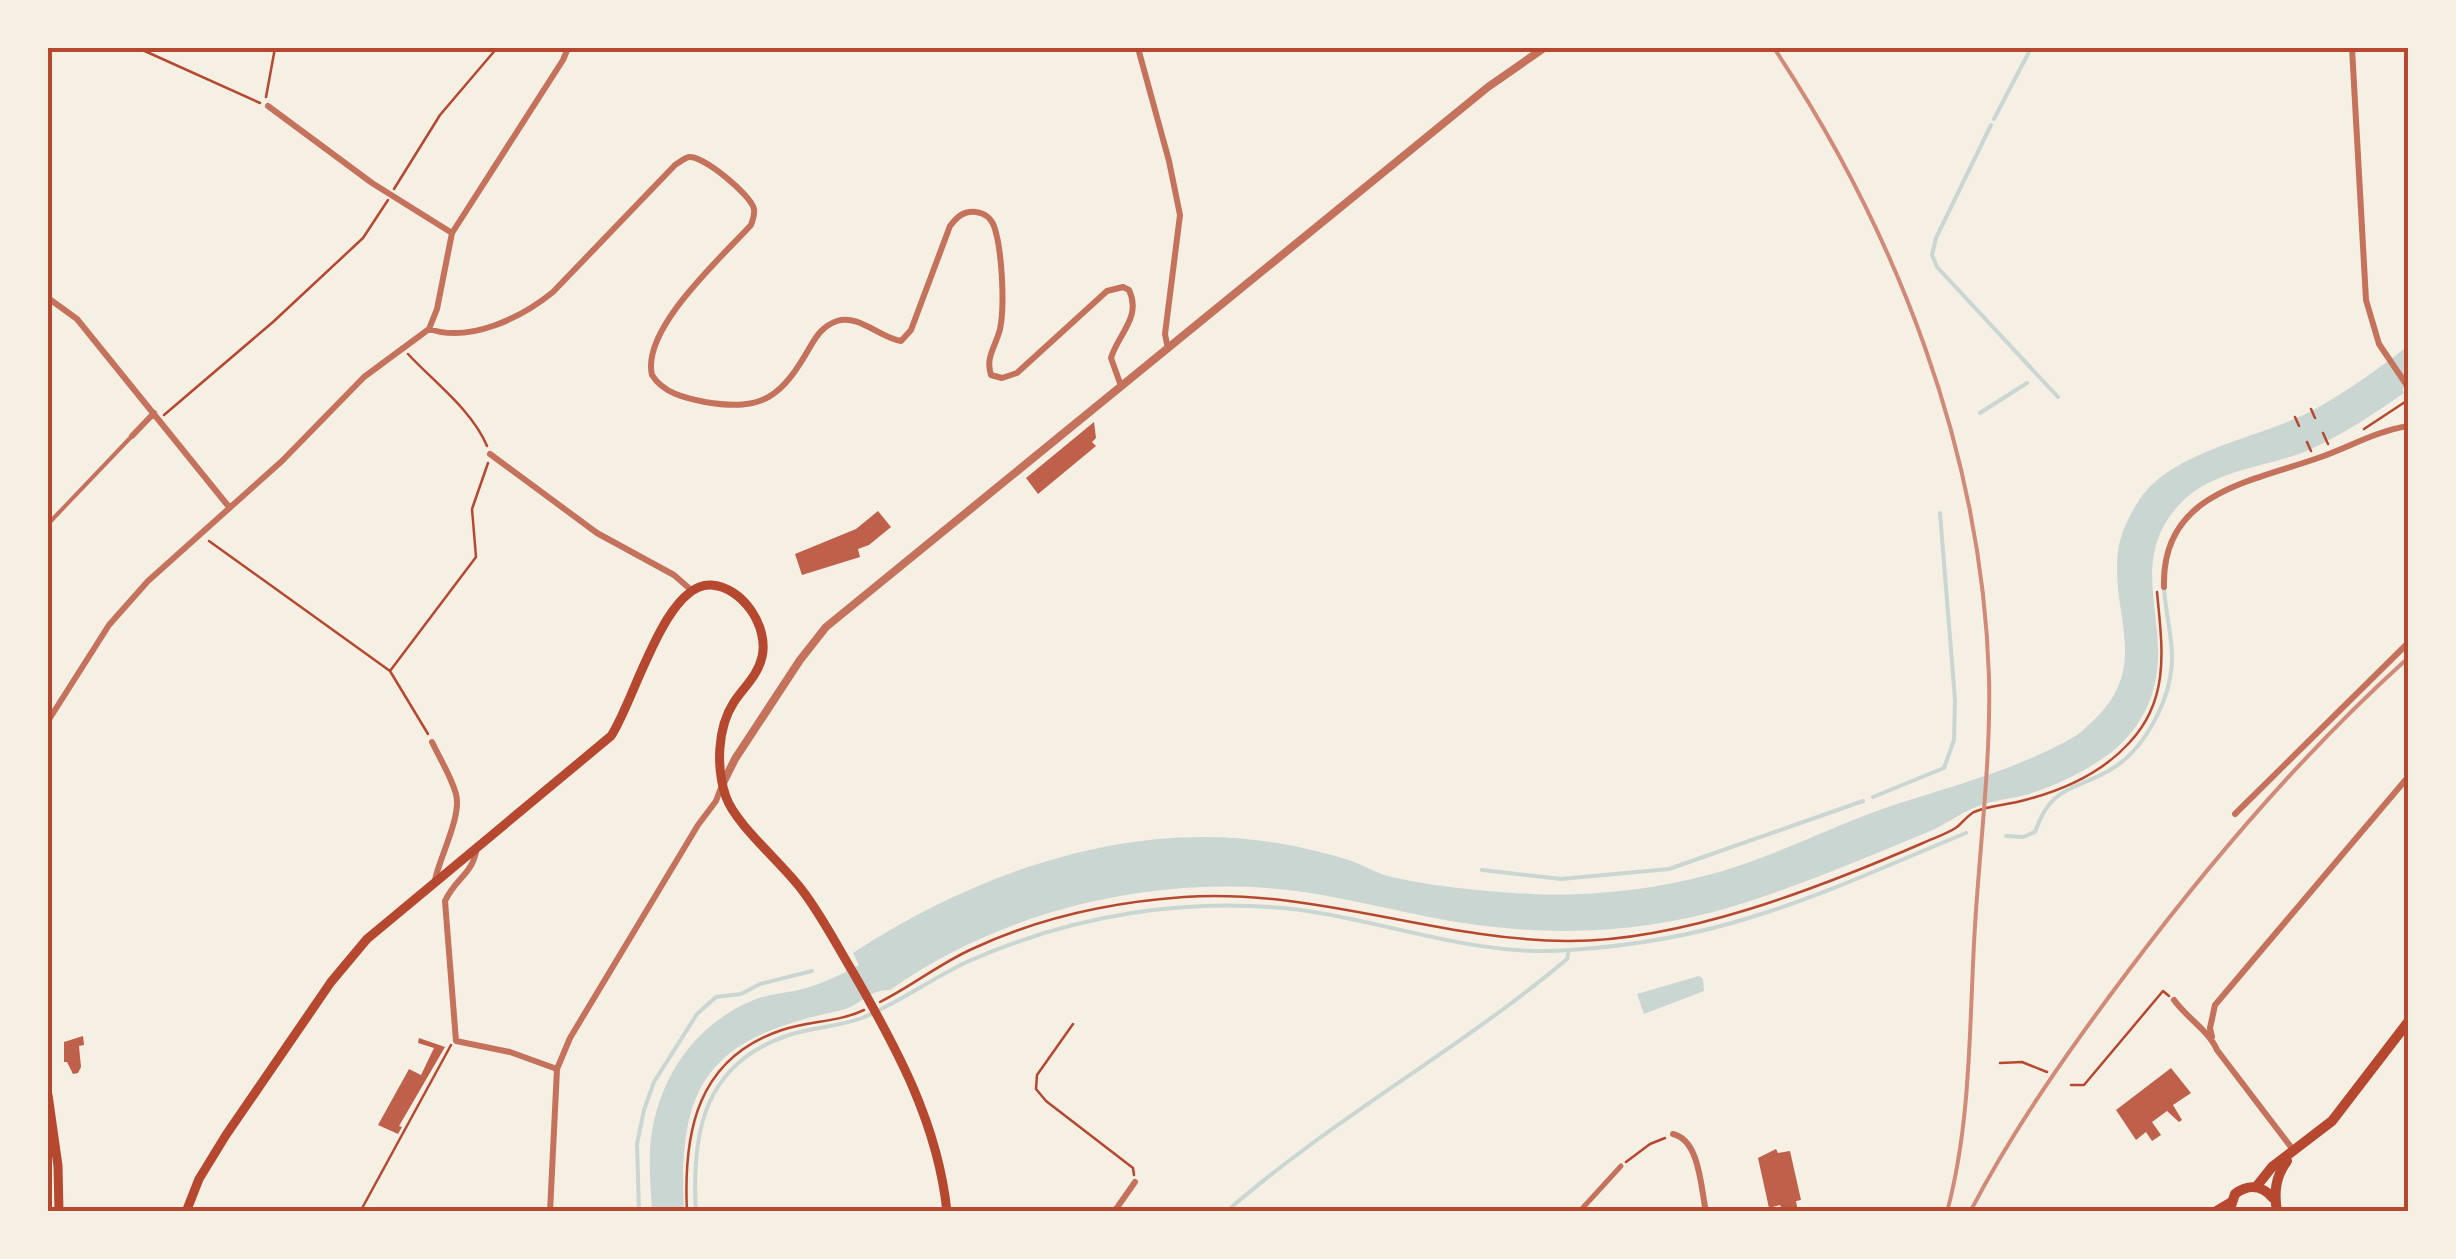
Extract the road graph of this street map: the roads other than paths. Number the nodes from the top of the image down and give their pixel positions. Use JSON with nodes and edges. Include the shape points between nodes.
{"nodes":[{"id":1,"x":568,"y":48,"type":"edge"},
{"id":2,"x":1138,"y":48,"type":"edge"},
{"id":3,"x":1544,"y":48,"type":"edge"},
{"id":4,"x":2352,"y":48,"type":"edge"},
{"id":5,"x":268,"y":106,"type":"road end"},
{"id":6,"x":452,"y":232,"type":"junction"},
{"id":7,"x":48,"y":298,"type":"edge"},
{"id":8,"x":429,"y":329,"type":"junction"},
{"id":9,"x":1168,"y":349,"type":"junction"},
{"id":10,"x":1121,"y":386,"type":"junction"},
{"id":11,"x":2408,"y":388,"type":"edge"},
{"id":12,"x":156,"y":416,"type":"junction"},
{"id":13,"x":2408,"y":426,"type":"edge"},
{"id":14,"x":132,"y":436,"type":"joint"},
{"id":15,"x":490,"y":454,"type":"road end"},
{"id":16,"x":229,"y":506,"type":"junction"},
{"id":17,"x":48,"y":524,"type":"edge"},
{"id":18,"x":2160,"y":588,"type":"road end"},
{"id":19,"x":690,"y":589,"type":"junction"},
{"id":20,"x":2408,"y":643,"type":"edge"},
{"id":21,"x":48,"y":721,"type":"edge"},
{"id":22,"x":432,"y":742,"type":"road end"},
{"id":23,"x":2408,"y":777,"type":"edge"},
{"id":24,"x":722,"y":785,"type":"junction"},
{"id":25,"x":2235,"y":814,"type":"dead end"},
{"id":26,"x":478,"y":845,"type":"junction"},
{"id":27,"x":435,"y":880,"type":"junction"},
{"id":28,"x":2174,"y":1000,"type":"road end"},
{"id":29,"x":2408,"y":1022,"type":"edge"},
{"id":30,"x":2212,"y":1038,"type":"junction"},
{"id":31,"x":557,"y":1069,"type":"junction"},
{"id":32,"x":48,"y":1095,"type":"edge"},
{"id":33,"x":50,"y":1129,"type":"edge"},
{"id":34,"x":1673,"y":1134,"type":"road end"},
{"id":35,"x":2294,"y":1152,"type":"junction"},
{"id":36,"x":1621,"y":1166,"type":"road end"},
{"id":37,"x":1135,"y":1182,"type":"road end"},
{"id":38,"x":2256,"y":1187,"type":"junction"},
{"id":39,"x":2273,"y":1198,"type":"junction"},
{"id":40,"x":2230,"y":1206,"type":"edge"},
{"id":41,"x":58,"y":1212,"type":"edge"},
{"id":42,"x":186,"y":1212,"type":"edge"},
{"id":43,"x":550,"y":1212,"type":"edge"},
{"id":44,"x":947,"y":1212,"type":"edge"},
{"id":45,"x":1114,"y":1212,"type":"edge"},
{"id":46,"x":1579,"y":1212,"type":"edge"},
{"id":47,"x":1706,"y":1212,"type":"edge"},
{"id":48,"x":2214,"y":1212,"type":"edge"},
{"id":49,"x":2277,"y":1212,"type":"edge"}],
"edges":[{"from":1,"to":6,"type":"street"},
{"from":2,"to":9,"type":"street","via":[[1180,215]]},
{"from":3,"to":9,"type":"street"},
{"from":4,"to":11,"type":"street","via":[[2363,280],[2379,344]]},
{"from":5,"to":6,"type":"street"},
{"from":6,"to":8,"type":"street"},
{"from":7,"to":12,"type":"street","via":[[77,319]]},
{"from":8,"to":10,"type":"street","via":[[442,334],[504,323],[532,308],[675,165],[696,157],[750,200],[754,218],[695,284],[651,351],[652,375],[666,389],[713,403],[766,399],[791,379],[818,333],[846,319],[901,340],[911,330],[950,226],[973,211],[994,225],[998,252],[1002,311],[988,360],[991,375],[1016,372],[1107,291],[1123,287],[1134,304],[1111,358]]},
{"from":8,"to":16,"type":"street","via":[[364,377]]},
{"from":9,"to":10,"type":"street"},
{"from":10,"to":24,"type":"street","via":[[819,633]]},
{"from":12,"to":14,"type":"street"},
{"from":12,"to":16,"type":"street"},
{"from":13,"to":18,"type":"street","via":[[2201,503],[2168,544]]},
{"from":14,"to":17,"type":"lane"},
{"from":15,"to":19,"type":"street","via":[[597,533]]},
{"from":16,"to":21,"type":"street","via":[[125,605]]},
{"from":19,"to":24,"type":"main road","via":[[711,585],[732,592],[750,607],[762,632],[763,656],[732,705],[720,740]]},
{"from":19,"to":26,"type":"main road","via":[[667,616],[611,736]]},
{"from":20,"to":25,"type":"street"},
{"from":22,"to":27,"type":"street","via":[[457,801]]},
{"from":23,"to":30,"type":"street","via":[[2216,1005]]},
{"from":24,"to":31,"type":"street"},
{"from":24,"to":44,"type":"main road","via":[[730,810],[794,878],[882,1022],[932,1131]]},
{"from":26,"to":27,"type":"main road"},
{"from":26,"to":31,"type":"street","via":[[476,863],[446,902],[458,1041]]},
{"from":27,"to":42,"type":"main road","via":[[367,939],[331,982],[226,1135]]},
{"from":28,"to":30,"type":"street"},
{"from":29,"to":35,"type":"main road","via":[[2332,1120]]},
{"from":30,"to":35,"type":"street"},
{"from":31,"to":43,"type":"street"},
{"from":32,"to":33,"type":"main road"},
{"from":33,"to":41,"type":"main road"},
{"from":34,"to":47,"type":"street","via":[[1690,1146]]},
{"from":35,"to":38,"type":"main road"},
{"from":35,"to":39,"type":"main road","via":[[2281,1168]]},
{"from":36,"to":46,"type":"street"},
{"from":37,"to":45,"type":"street"},
{"from":38,"to":39,"type":"main road"},
{"from":38,"to":40,"type":"main road","via":[[2242,1189]]},
{"from":39,"to":49,"type":"main road"},
{"from":40,"to":48,"type":"main road"}]}
